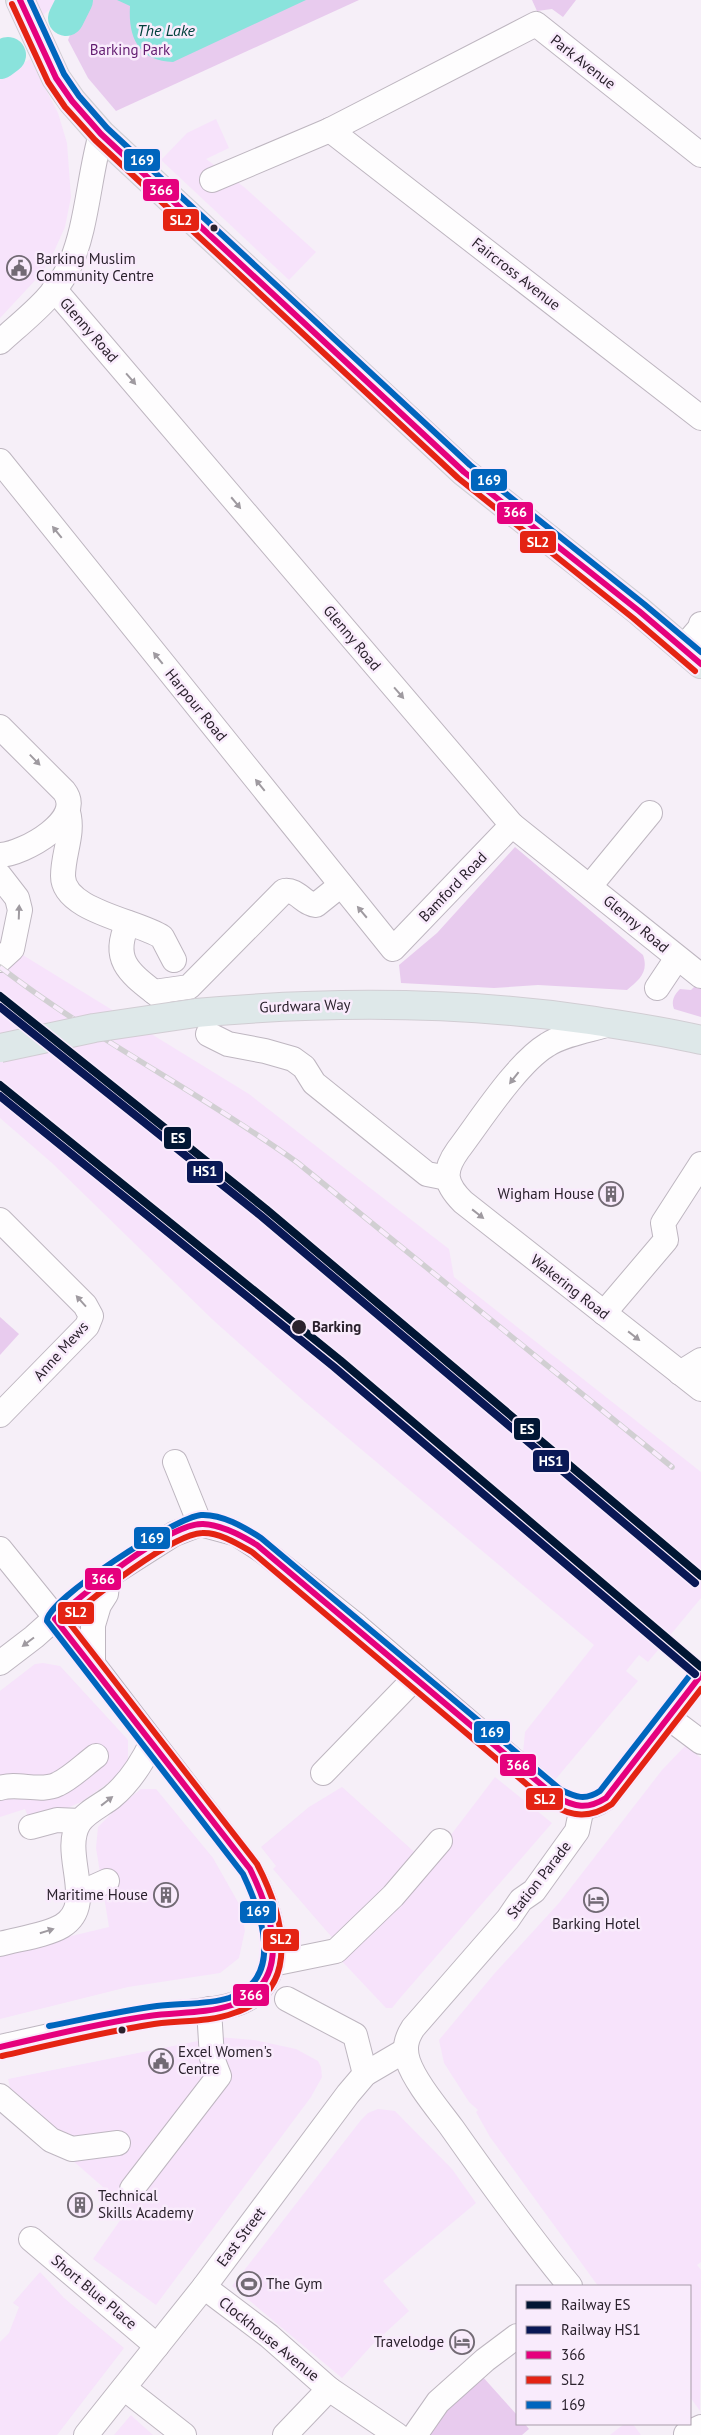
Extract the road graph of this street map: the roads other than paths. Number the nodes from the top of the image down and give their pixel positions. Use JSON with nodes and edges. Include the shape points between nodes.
{"nodes":[{"id":1,"x":20,"y":0,"type":"edge"},
{"id":2,"x":330,"y":130,"type":"junction"},
{"id":3,"x":101,"y":134,"type":"junction"},
{"id":4,"x":701,"y":155,"type":"edge"},
{"id":5,"x":212,"y":180,"type":"dead end"},
{"id":6,"x":54,"y":289,"type":"junction"},
{"id":7,"x":0,"y":342,"type":"edge"},
{"id":8,"x":701,"y":418,"type":"edge"},
{"id":9,"x":0,"y":461,"type":"edge"},
{"id":10,"x":701,"y":624,"type":"edge"},
{"id":11,"x":692,"y":656,"type":"edge"},
{"id":12,"x":0,"y":727,"type":"edge"},
{"id":13,"x":68,"y":812,"type":"junction"},
{"id":14,"x":650,"y":813,"type":"dead end"},
{"id":15,"x":512,"y":825,"type":"junction"},
{"id":16,"x":48,"y":833,"type":"junction"},
{"id":17,"x":0,"y":855,"type":"edge"},
{"id":18,"x":66,"y":858,"type":"junction"},
{"id":19,"x":0,"y":876,"type":"edge"},
{"id":20,"x":341,"y":885,"type":"junction"},
{"id":21,"x":590,"y":886,"type":"junction"},
{"id":22,"x":128,"y":923,"type":"junction"},
{"id":23,"x":394,"y":949,"type":"joint"},
{"id":24,"x":5,"y":956,"type":"edge"},
{"id":25,"x":677,"y":958,"type":"junction"},
{"id":26,"x":174,"y":960,"type":"dead end"},
{"id":27,"x":701,"y":976,"type":"edge"},
{"id":28,"x":658,"y":988,"type":"dead end"},
{"id":29,"x":202,"y":1023,"type":"junction"},
{"id":30,"x":612,"y":1023,"type":"junction"},
{"id":31,"x":701,"y":1040,"type":"edge"},
{"id":32,"x":0,"y":1048,"type":"edge"},
{"id":33,"x":701,"y":1164,"type":"edge"},
{"id":34,"x":447,"y":1178,"type":"junction"},
{"id":35,"x":0,"y":1220,"type":"edge"},
{"id":36,"x":604,"y":1313,"type":"junction"},
{"id":37,"x":701,"y":1360,"type":"edge"},
{"id":38,"x":680,"y":1373,"type":"junction"},
{"id":39,"x":701,"y":1389,"type":"edge"},
{"id":40,"x":0,"y":1416,"type":"edge"},
{"id":41,"x":175,"y":1462,"type":"dead end"},
{"id":42,"x":200,"y":1524,"type":"junction"},
{"id":43,"x":0,"y":1549,"type":"edge"},
{"id":44,"x":108,"y":1576,"type":"junction"},
{"id":45,"x":55,"y":1619,"type":"junction"},
{"id":46,"x":0,"y":1663,"type":"edge"},
{"id":47,"x":93,"y":1664,"type":"junction"},
{"id":48,"x":701,"y":1675,"type":"edge"},
{"id":49,"x":416,"y":1677,"type":"junction"},
{"id":50,"x":669,"y":1718,"type":"junction"},
{"id":51,"x":152,"y":1742,"type":"junction"},
{"id":52,"x":701,"y":1742,"type":"edge"},
{"id":53,"x":96,"y":1756,"type":"dead end"},
{"id":54,"x":323,"y":1773,"type":"dead end"},
{"id":55,"x":0,"y":1788,"type":"edge"},
{"id":56,"x":582,"y":1808,"type":"junction"},
{"id":57,"x":80,"y":1821,"type":"junction"},
{"id":58,"x":32,"y":1828,"type":"dead end"},
{"id":59,"x":440,"y":1841,"type":"dead end"},
{"id":60,"x":107,"y":1880,"type":"dead end"},
{"id":61,"x":78,"y":1894,"type":"junction"},
{"id":62,"x":0,"y":1944,"type":"edge"},
{"id":63,"x":268,"y":1974,"type":"junction"},
{"id":64,"x":286,"y":1999,"type":"dead end"},
{"id":65,"x":209,"y":2009,"type":"junction"},
{"id":66,"x":406,"y":2045,"type":"junction"},
{"id":67,"x":0,"y":2047,"type":"edge"},
{"id":68,"x":365,"y":2074,"type":"junction"},
{"id":69,"x":0,"y":2096,"type":"edge"},
{"id":70,"x":118,"y":2143,"type":"dead end"},
{"id":71,"x":132,"y":2189,"type":"dead end"},
{"id":72,"x":31,"y":2239,"type":"dead end"},
{"id":73,"x":569,"y":2285,"type":"edge"},
{"id":74,"x":204,"y":2287,"type":"junction"},
{"id":75,"x":516,"y":2337,"type":"edge"},
{"id":76,"x":157,"y":2346,"type":"junction"},
{"id":77,"x":124,"y":2388,"type":"junction"},
{"id":78,"x":329,"y":2389,"type":"junction"},
{"id":79,"x":86,"y":2435,"type":"edge"},
{"id":80,"x":184,"y":2435,"type":"edge"},
{"id":81,"x":285,"y":2435,"type":"edge"},
{"id":82,"x":397,"y":2435,"type":"edge"},
{"id":83,"x":416,"y":2435,"type":"edge"}],
"edges":[{"from":1,"to":3,"type":"main road","via":[[56,78]]},
{"from":2,"to":4,"type":"street","name":"Park Avenue","via":[[536,24]]},
{"from":2,"to":5,"type":"street","name":"Park Avenue"},
{"from":2,"to":8,"type":"street","name":"Faircross Avenue"},
{"from":3,"to":6,"type":"street","via":[[77,247],[69,268]]},
{"from":3,"to":11,"type":"main road","via":[[464,472]]},
{"from":6,"to":7,"type":"street"},
{"from":6,"to":15,"type":"street","name":"Glenny Road","one_way":true},
{"from":20,"to":9,"type":"street","name":"Harpour Road","one_way":true},
{"from":10,"to":11,"type":"street"},
{"from":12,"to":13,"type":"street","one_way":true,"via":[[64,790],[70,800]]},
{"from":13,"to":16,"type":"street"},
{"from":13,"to":18,"type":"street","via":[[71,826]]},
{"from":14,"to":21,"type":"street"},
{"from":15,"to":21,"type":"street","name":"Glenny Road"},
{"from":15,"to":23,"type":"street","name":"Bamford Road"},
{"from":16,"to":17,"type":"street","via":[[22,850]]},
{"from":16,"to":18,"type":"street","via":[[63,843]]},
{"from":18,"to":22,"type":"street","via":[[63,876],[65,887],[72,896]]},
{"from":24,"to":19,"type":"street","one_way":true,"via":[[16,939],[20,904]]},
{"from":20,"to":22,"type":"street","via":[[316,905],[309,904],[294,891],[284,891],[189,987],[156,994],[130,974],[124,961],[120,941]]},
{"from":23,"to":20,"type":"street","name":"Harpour Road","one_way":true},
{"from":21,"to":25,"type":"street","name":"Glenny Road"},
{"from":22,"to":26,"type":"street","via":[[162,937]]},
{"from":25,"to":27,"type":"street","name":"Glenny Road"},
{"from":25,"to":28,"type":"street"},
{"from":29,"to":30,"type":"main road","name":"Gurdwara Way","via":[[334,1004],[416,1004],[522,1011]]},
{"from":29,"to":32,"type":"main road","name":"Gurdwara Way","bridge":true,"via":[[86,1030]]},
{"from":29,"to":34,"type":"street","via":[[228,1044],[299,1062],[314,1083],[427,1174]]},
{"from":30,"to":31,"type":"main road","name":"Gurdwara Way"},
{"from":30,"to":34,"type":"street","name":"Gurdwara Way","one_way":true,"via":[[548,1044],[523,1066],[449,1162]]},
{"from":33,"to":36,"type":"street","via":[[663,1223],[666,1240]]},
{"from":34,"to":36,"type":"street","name":"Wakering Road","one_way":true,"via":[[463,1202]]},
{"from":40,"to":35,"type":"street","name":"Anne Mews","one_way":true,"via":[[87,1326],[91,1316],[85,1305]]},
{"from":36,"to":38,"type":"street","name":"Wakering Road","one_way":true},
{"from":37,"to":38,"type":"street"},
{"from":38,"to":39,"type":"street","name":"Wakering Road"},
{"from":41,"to":42,"type":"street"},
{"from":42,"to":44,"type":"street","via":[[174,1534]]},
{"from":42,"to":49,"type":"street","via":[[237,1534],[263,1551]]},
{"from":43,"to":45,"type":"street"},
{"from":44,"to":45,"type":"street"},
{"from":44,"to":47,"type":"street","via":[[106,1594],[93,1625]]},
{"from":45,"to":46,"type":"street","one_way":true},
{"from":45,"to":47,"type":"street"},
{"from":47,"to":51,"type":"street"},
{"from":48,"to":50,"type":"street"},
{"from":49,"to":54,"type":"street"},
{"from":49,"to":56,"type":"street","via":[[556,1797]]},
{"from":50,"to":52,"type":"street"},
{"from":50,"to":56,"type":"street","via":[[606,1798],[594,1806]]},
{"from":57,"to":51,"type":"street","one_way":true,"via":[[127,1783]]},
{"from":51,"to":63,"type":"street","via":[[244,1860],[257,1882],[272,1931]]},
{"from":53,"to":55,"type":"street","via":[[57,1785],[9,1785]]},
{"from":56,"to":66,"type":"street","name":"Station Parade","via":[[576,1831],[534,1891],[513,1909],[508,1919],[413,2028]]},
{"from":57,"to":58,"type":"street","via":[[57,1820]]},
{"from":57,"to":61,"type":"street","via":[[72,1845]]},
{"from":59,"to":63,"type":"street","via":[[393,1896],[336,1951]]},
{"from":60,"to":61,"type":"street"},
{"from":62,"to":61,"type":"street","one_way":true,"via":[[61,1927],[76,1910]]},
{"from":63,"to":65,"type":"street","via":[[245,2000],[232,2006]]},
{"from":64,"to":68,"type":"street","via":[[355,2035]]},
{"from":65,"to":67,"type":"street","via":[[150,2016]]},
{"from":65,"to":71,"type":"street","via":[[212,2058],[219,2076]]},
{"from":66,"to":68,"type":"street","name":"East Street"},
{"from":66,"to":73,"type":"street","via":[[412,2069],[435,2104],[524,2231]]},
{"from":68,"to":74,"type":"street","name":"East Street"},
{"from":69,"to":70,"type":"street","via":[[51,2140],[72,2150]]},
{"from":72,"to":76,"type":"street","name":"Short Blue Place"},
{"from":74,"to":76,"type":"street","name":"East Street"},
{"from":74,"to":78,"type":"street","name":"Clockhouse Avenue","via":[[269,2336]]},
{"from":75,"to":83,"type":"street","via":[[438,2402]]},
{"from":76,"to":77,"type":"street","name":"East Street"},
{"from":77,"to":79,"type":"street","name":"East Street"},
{"from":77,"to":80,"type":"street"},
{"from":78,"to":81,"type":"street","name":"Clockhouse Avenue"},
{"from":78,"to":82,"type":"street"}]}
